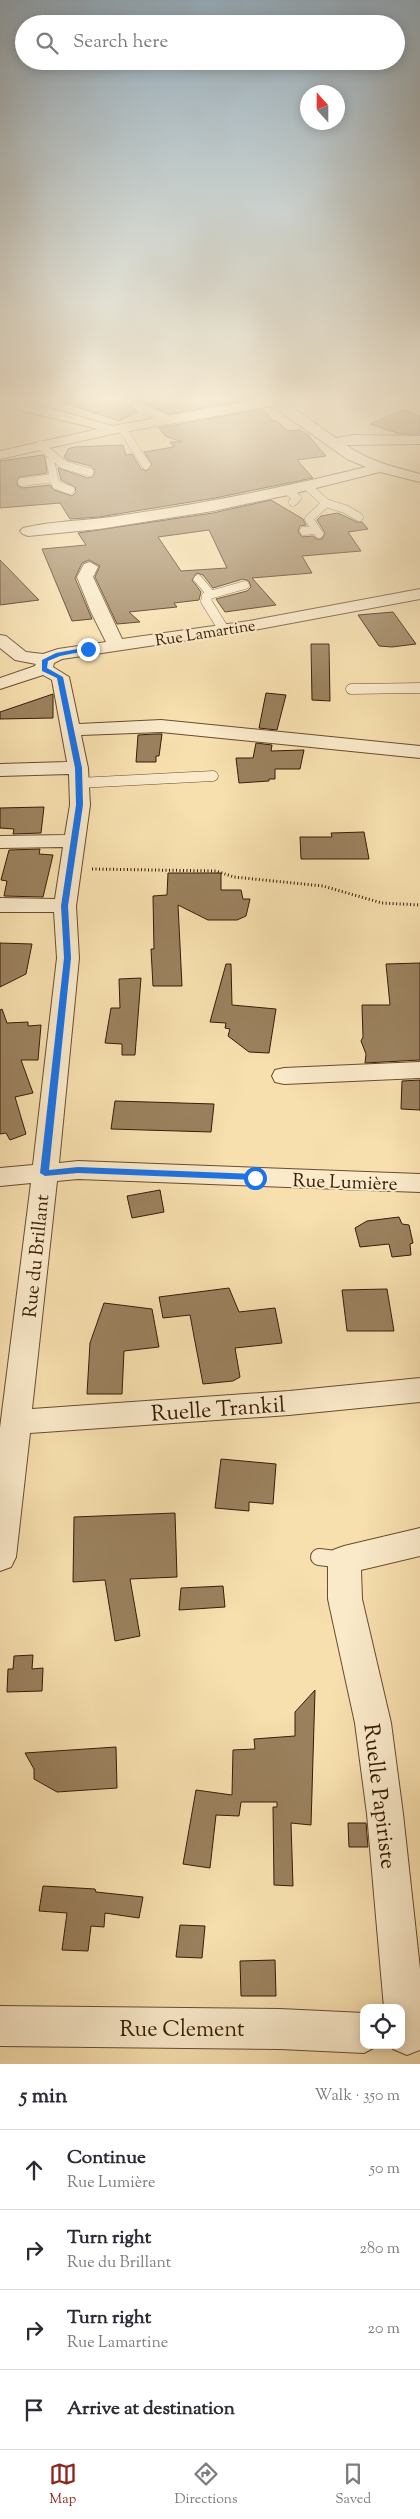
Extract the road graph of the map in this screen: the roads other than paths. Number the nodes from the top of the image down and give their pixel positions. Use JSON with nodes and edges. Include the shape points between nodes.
{"nodes":[{"id":1,"x":294,"y":494,"type":"edge"},
{"id":2,"x":316,"y":494,"type":"edge"},
{"id":3,"x":326,"y":503,"type":"junction"},
{"id":4,"x":359,"y":517,"type":"dead end"},
{"id":5,"x":28,"y":531,"type":"dead end"},
{"id":6,"x":304,"y":532,"type":"dead end"},
{"id":7,"x":90,"y":567,"type":"dead end"},
{"id":8,"x":198,"y":579,"type":"dead end"},
{"id":9,"x":245,"y":585,"type":"dead end"},
{"id":10,"x":420,"y":595,"type":"edge"},
{"id":11,"x":206,"y":596,"type":"junction"},
{"id":12,"x":224,"y":630,"type":"junction"},
{"id":13,"x":0,"y":640,"type":"edge"},
{"id":14,"x":117,"y":645,"type":"junction"},
{"id":15,"x":44,"y":665,"type":"junction"},
{"id":16,"x":0,"y":684,"type":"edge"},
{"id":17,"x":420,"y":688,"type":"edge"},
{"id":18,"x":351,"y":689,"type":"dead end"},
{"id":19,"x":71,"y":730,"type":"junction"},
{"id":20,"x":420,"y":752,"type":"edge"},
{"id":21,"x":0,"y":770,"type":"edge"},
{"id":22,"x":78,"y":775,"type":"junction"},
{"id":23,"x":213,"y":776,"type":"dead end"},
{"id":24,"x":74,"y":841,"type":"junction"},
{"id":25,"x":0,"y":842,"type":"edge"},
{"id":26,"x":0,"y":905,"type":"edge"},
{"id":27,"x":64,"y":906,"type":"junction"},
{"id":28,"x":420,"y":1070,"type":"edge"},
{"id":29,"x":284,"y":1076,"type":"dead end"},
{"id":30,"x":45,"y":1173,"type":"junction"},
{"id":31,"x":0,"y":1177,"type":"edge"},
{"id":32,"x":420,"y":1183,"type":"edge"},
{"id":33,"x":420,"y":1390,"type":"edge"},
{"id":34,"x":16,"y":1422,"type":"junction"},
{"id":35,"x":420,"y":1542,"type":"edge"},
{"id":36,"x":0,"y":1557,"type":"edge"},
{"id":37,"x":0,"y":2026,"type":"edge"},
{"id":38,"x":360,"y":2033,"type":"edge"},
{"id":39,"x":409,"y":2035,"type":"edge"}],
"edges":[{"from":1,"to":5,"type":"street","via":[[98,524]]},
{"from":2,"to":3,"type":"lane"},
{"from":3,"to":4,"type":"lane"},
{"from":3,"to":6,"type":"lane","via":[[309,519],[318,532]]},
{"from":7,"to":14,"type":"street","via":[[85,577],[106,629]]},
{"from":8,"to":11,"type":"lane","via":[[209,592]]},
{"from":9,"to":11,"type":"lane"},
{"from":10,"to":12,"type":"street","name":"Rue Lamartine"},
{"from":11,"to":12,"type":"lane"},
{"from":12,"to":14,"type":"street","name":"Rue Lamartine"},
{"from":13,"to":15,"type":"street","via":[[21,656]]},
{"from":14,"to":15,"type":"street","name":"Rue Lamartine","via":[[58,654]]},
{"from":15,"to":16,"type":"street","name":"Rue Lamartine","via":[[32,675]]},
{"from":15,"to":19,"type":"street","name":"Rue du Brillant","via":[[60,677]]},
{"from":17,"to":18,"type":"lane"},
{"from":19,"to":20,"type":"street","via":[[161,726]]},
{"from":19,"to":22,"type":"street","name":"Rue du Brillant"},
{"from":21,"to":22,"type":"street"},
{"from":22,"to":23,"type":"lane"},
{"from":22,"to":24,"type":"street","name":"Rue du Brillant","via":[[80,805]]},
{"from":24,"to":25,"type":"street"},
{"from":24,"to":27,"type":"street","name":"Rue du Brillant"},
{"from":26,"to":27,"type":"street"},
{"from":27,"to":30,"type":"street","name":"Rue du Brillant","via":[[68,958]]},
{"from":28,"to":29,"type":"street"},
{"from":30,"to":31,"type":"street","name":"Rue Lumière"},
{"from":30,"to":32,"type":"street","name":"Rue Lumière","via":[[123,1171]]},
{"from":30,"to":34,"type":"street","name":"Rue du Brillant"},
{"from":33,"to":34,"type":"street","name":"Ruelle Trankil","via":[[289,1403]]},
{"from":34,"to":36,"type":"street","name":"Rue du Brillant"},
{"from":35,"to":39,"type":"street","name":"Ruelle Papiriste","via":[[332,1558],[345,1599],[373,1723]]},
{"from":37,"to":38,"type":"street","name":"Rue Clement"}]}
